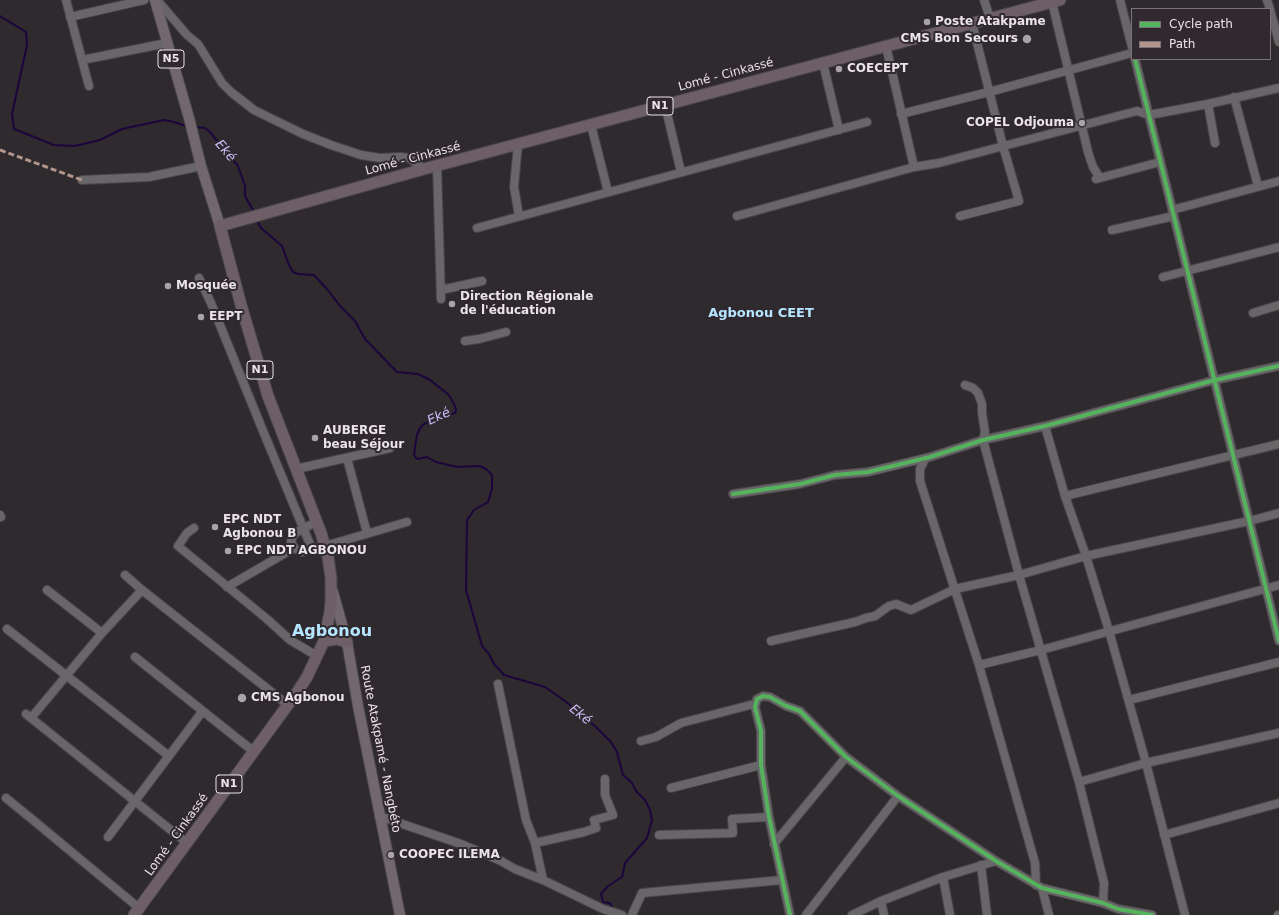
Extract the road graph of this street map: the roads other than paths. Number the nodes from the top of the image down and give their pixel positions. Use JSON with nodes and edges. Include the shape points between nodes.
{"nodes":[{"id":1,"x":66,"y":0,"type":"edge"},
{"id":2,"x":144,"y":0,"type":"edge"},
{"id":3,"x":156,"y":0,"type":"edge"},
{"id":4,"x":984,"y":0,"type":"edge"},
{"id":5,"x":1120,"y":0,"type":"edge"},
{"id":6,"x":1056,"y":1,"type":"edge"},
{"id":7,"x":1271,"y":13,"type":"edge"},
{"id":8,"x":70,"y":17,"type":"junction"},
{"id":9,"x":990,"y":18,"type":"junction"},
{"id":10,"x":972,"y":23,"type":"junction"},
{"id":11,"x":166,"y":42,"type":"junction"},
{"id":12,"x":1279,"y":42,"type":"edge"},
{"id":13,"x":1131,"y":43,"type":"edge"},
{"id":14,"x":886,"y":46,"type":"junction"},
{"id":15,"x":1131,"y":53,"type":"edge"},
{"id":16,"x":82,"y":60,"type":"junction"},
{"id":17,"x":1135,"y":60,"type":"edge"},
{"id":18,"x":823,"y":63,"type":"junction"},
{"id":19,"x":1069,"y":70,"type":"junction"},
{"id":20,"x":89,"y":86,"type":"dead end"},
{"id":21,"x":1279,"y":88,"type":"edge"},
{"id":22,"x":989,"y":92,"type":"junction"},
{"id":23,"x":1234,"y":98,"type":"junction"},
{"id":24,"x":1208,"y":104,"type":"junction"},
{"id":25,"x":665,"y":105,"type":"junction"},
{"id":26,"x":901,"y":114,"type":"junction"},
{"id":27,"x":1149,"y":115,"type":"junction"},
{"id":28,"x":867,"y":122,"type":"dead end"},
{"id":29,"x":591,"y":125,"type":"junction"},
{"id":30,"x":1082,"y":126,"type":"junction"},
{"id":31,"x":839,"y":130,"type":"junction"},
{"id":32,"x":1215,"y":143,"type":"dead end"},
{"id":33,"x":518,"y":144,"type":"junction"},
{"id":34,"x":1003,"y":146,"type":"junction"},
{"id":35,"x":1160,"y":162,"type":"junction"},
{"id":36,"x":201,"y":166,"type":"junction"},
{"id":37,"x":437,"y":166,"type":"junction"},
{"id":38,"x":914,"y":167,"type":"junction"},
{"id":39,"x":424,"y":169,"type":"junction"},
{"id":40,"x":681,"y":172,"type":"junction"},
{"id":41,"x":82,"y":180,"type":"dead end"},
{"id":42,"x":1279,"y":181,"type":"edge"},
{"id":43,"x":1258,"y":186,"type":"junction"},
{"id":44,"x":608,"y":192,"type":"junction"},
{"id":45,"x":1173,"y":213,"type":"junction"},
{"id":46,"x":519,"y":216,"type":"junction"},
{"id":47,"x":737,"y":216,"type":"dead end"},
{"id":48,"x":960,"y":216,"type":"dead end"},
{"id":49,"x":220,"y":226,"type":"junction"},
{"id":50,"x":477,"y":228,"type":"dead end"},
{"id":51,"x":1112,"y":230,"type":"dead end"},
{"id":52,"x":1279,"y":247,"type":"edge"},
{"id":53,"x":1187,"y":270,"type":"junction"},
{"id":54,"x":1163,"y":277,"type":"dead end"},
{"id":55,"x":199,"y":278,"type":"dead end"},
{"id":56,"x":482,"y":281,"type":"dead end"},
{"id":57,"x":440,"y":290,"type":"junction"},
{"id":58,"x":441,"y":299,"type":"dead end"},
{"id":59,"x":1279,"y":305,"type":"edge"},
{"id":60,"x":1253,"y":313,"type":"dead end"},
{"id":61,"x":506,"y":332,"type":"dead end"},
{"id":62,"x":464,"y":341,"type":"dead end"},
{"id":63,"x":1279,"y":366,"type":"edge"},
{"id":64,"x":1214,"y":380,"type":"junction"},
{"id":65,"x":965,"y":385,"type":"dead end"},
{"id":66,"x":1045,"y":426,"type":"junction"},
{"id":67,"x":983,"y":440,"type":"junction"},
{"id":68,"x":1279,"y":444,"type":"edge"},
{"id":69,"x":390,"y":448,"type":"dead end"},
{"id":70,"x":1233,"y":456,"type":"junction"},
{"id":71,"x":347,"y":458,"type":"junction"},
{"id":72,"x":924,"y":459,"type":"junction"},
{"id":73,"x":296,"y":469,"type":"junction"},
{"id":74,"x":733,"y":494,"type":"dead end"},
{"id":75,"x":1065,"y":496,"type":"junction"},
{"id":76,"x":312,"y":510,"type":"junction"},
{"id":77,"x":1279,"y":513,"type":"edge"},
{"id":78,"x":1249,"y":521,"type":"junction"},
{"id":79,"x":406,"y":522,"type":"dead end"},
{"id":80,"x":309,"y":526,"type":"junction"},
{"id":81,"x":194,"y":528,"type":"dead end"},
{"id":82,"x":367,"y":533,"type":"junction"},
{"id":83,"x":319,"y":547,"type":"junction"},
{"id":84,"x":294,"y":548,"type":"junction"},
{"id":85,"x":1086,"y":556,"type":"junction"},
{"id":86,"x":125,"y":575,"type":"dead end"},
{"id":87,"x":1019,"y":575,"type":"junction"},
{"id":88,"x":1279,"y":585,"type":"edge"},
{"id":89,"x":227,"y":587,"type":"junction"},
{"id":90,"x":332,"y":588,"type":"junction"},
{"id":91,"x":1266,"y":588,"type":"junction"},
{"id":92,"x":955,"y":589,"type":"junction"},
{"id":93,"x":47,"y":590,"type":"dead end"},
{"id":94,"x":142,"y":590,"type":"junction"},
{"id":95,"x":7,"y":629,"type":"dead end"},
{"id":96,"x":1109,"y":631,"type":"junction"},
{"id":97,"x":102,"y":633,"type":"junction"},
{"id":98,"x":771,"y":641,"type":"dead end"},
{"id":99,"x":1279,"y":641,"type":"edge"},
{"id":100,"x":347,"y":642,"type":"junction"},
{"id":101,"x":320,"y":649,"type":"junction"},
{"id":102,"x":1041,"y":650,"type":"junction"},
{"id":103,"x":135,"y":657,"type":"dead end"},
{"id":104,"x":1279,"y":662,"type":"edge"},
{"id":105,"x":979,"y":665,"type":"junction"},
{"id":106,"x":67,"y":676,"type":"junction"},
{"id":107,"x":498,"y":684,"type":"dead end"},
{"id":108,"x":1129,"y":700,"type":"junction"},
{"id":109,"x":754,"y":704,"type":"dead end"},
{"id":110,"x":288,"y":706,"type":"junction"},
{"id":111,"x":202,"y":712,"type":"junction"},
{"id":112,"x":1279,"y":733,"type":"edge"},
{"id":113,"x":642,"y":741,"type":"dead end"},
{"id":114,"x":254,"y":751,"type":"junction"},
{"id":115,"x":169,"y":756,"type":"junction"},
{"id":116,"x":846,"y":757,"type":"junction"},
{"id":117,"x":1146,"y":763,"type":"junction"},
{"id":118,"x":761,"y":766,"type":"junction"},
{"id":119,"x":605,"y":778,"type":"dead end"},
{"id":120,"x":1079,"y":782,"type":"junction"},
{"id":121,"x":671,"y":788,"type":"dead end"},
{"id":122,"x":898,"y":796,"type":"junction"},
{"id":123,"x":6,"y":798,"type":"dead end"},
{"id":124,"x":135,"y":802,"type":"junction"},
{"id":125,"x":1279,"y":803,"type":"edge"},
{"id":126,"x":380,"y":816,"type":"junction"},
{"id":127,"x":769,"y":817,"type":"junction"},
{"id":128,"x":659,"y":835,"type":"dead end"},
{"id":129,"x":1164,"y":835,"type":"junction"},
{"id":130,"x":108,"y":837,"type":"dead end"},
{"id":131,"x":187,"y":842,"type":"junction"},
{"id":132,"x":535,"y":843,"type":"junction"},
{"id":133,"x":774,"y":844,"type":"junction"},
{"id":134,"x":996,"y":861,"type":"junction"},
{"id":135,"x":981,"y":865,"type":"junction"},
{"id":136,"x":943,"y":877,"type":"junction"},
{"id":137,"x":543,"y":880,"type":"junction"},
{"id":138,"x":782,"y":880,"type":"junction"},
{"id":139,"x":1039,"y":886,"type":"junction"},
{"id":140,"x":882,"y":901,"type":"junction"},
{"id":141,"x":1103,"y":903,"type":"junction"},
{"id":142,"x":136,"y":912,"type":"edge"},
{"id":143,"x":1119,"y":912,"type":"edge"},
{"id":144,"x":400,"y":915,"type":"edge"},
{"id":145,"x":622,"y":915,"type":"edge"},
{"id":146,"x":632,"y":915,"type":"edge"},
{"id":147,"x":790,"y":915,"type":"edge"},
{"id":148,"x":806,"y":915,"type":"edge"},
{"id":149,"x":852,"y":915,"type":"edge"},
{"id":150,"x":884,"y":915,"type":"edge"},
{"id":151,"x":950,"y":915,"type":"edge"},
{"id":152,"x":987,"y":915,"type":"edge"},
{"id":153,"x":1049,"y":915,"type":"edge"},
{"id":154,"x":1152,"y":915,"type":"edge"},
{"id":155,"x":1185,"y":915,"type":"edge"}],
"edges":[{"from":1,"to":8,"type":"street"},
{"from":2,"to":8,"type":"street"},
{"from":3,"to":11,"type":"main road","number":"N5"},
{"from":3,"to":39,"type":"street","via":[[198,44],[222,83],[254,110],[302,134],[361,155],[409,158]]},
{"from":4,"to":9,"type":"street"},
{"from":5,"to":13,"type":"street"},
{"from":6,"to":9,"type":"highway","name":"Lomé - Cinkassé","number":"N1"},
{"from":6,"to":19,"type":"street"},
{"from":7,"to":12,"type":"street"},
{"from":8,"to":16,"type":"street"},
{"from":9,"to":10,"type":"highway","name":"Lomé - Cinkassé","number":"N1"},
{"from":10,"to":14,"type":"highway","name":"Lomé - Cinkassé","number":"N1"},
{"from":10,"to":22,"type":"street"},
{"from":11,"to":16,"type":"street"},
{"from":11,"to":36,"type":"main road","number":"N5"},
{"from":14,"to":18,"type":"highway","name":"Lomé - Cinkassé","number":"N1"},
{"from":14,"to":26,"type":"street"},
{"from":15,"to":19,"type":"street"},
{"from":16,"to":20,"type":"street"},
{"from":17,"to":27,"type":"street"},
{"from":18,"to":25,"type":"highway","name":"Lomé - Cinkassé","number":"N1"},
{"from":18,"to":31,"type":"street"},
{"from":19,"to":22,"type":"street"},
{"from":19,"to":30,"type":"street"},
{"from":21,"to":23,"type":"street"},
{"from":22,"to":26,"type":"street"},
{"from":22,"to":34,"type":"street"},
{"from":23,"to":24,"type":"street"},
{"from":23,"to":43,"type":"street"},
{"from":24,"to":27,"type":"street"},
{"from":24,"to":32,"type":"street"},
{"from":25,"to":29,"type":"highway","name":"Lomé - Cinkassé","number":"N1"},
{"from":25,"to":40,"type":"street"},
{"from":26,"to":38,"type":"street"},
{"from":27,"to":30,"type":"street","via":[[1137,111]]},
{"from":27,"to":35,"type":"street"},
{"from":28,"to":31,"type":"street"},
{"from":29,"to":33,"type":"highway","name":"Lomé - Cinkassé","number":"N1"},
{"from":29,"to":44,"type":"street"},
{"from":30,"to":34,"type":"street"},
{"from":30,"to":35,"type":"street","via":[[1092,167],[1098,178]]},
{"from":31,"to":40,"type":"street"},
{"from":33,"to":37,"type":"highway","name":"Lomé - Cinkassé","number":"N1"},
{"from":33,"to":46,"type":"street","via":[[514,187]]},
{"from":34,"to":38,"type":"street"},
{"from":34,"to":48,"type":"street","via":[[1019,200]]},
{"from":35,"to":45,"type":"street"},
{"from":36,"to":41,"type":"street","via":[[149,177]]},
{"from":36,"to":49,"type":"main road","number":"N5"},
{"from":37,"to":39,"type":"highway","name":"Lomé - Cinkassé","number":"N1"},
{"from":37,"to":57,"type":"street"},
{"from":38,"to":47,"type":"street"},
{"from":39,"to":49,"type":"highway","name":"Lomé - Cinkassé","number":"N1"},
{"from":40,"to":44,"type":"street"},
{"from":42,"to":43,"type":"street"},
{"from":43,"to":45,"type":"street"},
{"from":44,"to":46,"type":"street"},
{"from":45,"to":51,"type":"street"},
{"from":45,"to":53,"type":"street"},
{"from":46,"to":50,"type":"street"},
{"from":49,"to":73,"type":"highway","number":"N1","via":[[260,371]]},
{"from":52,"to":53,"type":"street"},
{"from":53,"to":54,"type":"street"},
{"from":53,"to":64,"type":"street"},
{"from":55,"to":80,"type":"street"},
{"from":56,"to":57,"type":"street"},
{"from":57,"to":58,"type":"street"},
{"from":59,"to":60,"type":"street"},
{"from":61,"to":62,"type":"street"},
{"from":63,"to":64,"type":"street"},
{"from":64,"to":66,"type":"street"},
{"from":64,"to":70,"type":"street"},
{"from":65,"to":67,"type":"street","via":[[973,388],[982,404],[986,432]]},
{"from":66,"to":67,"type":"street"},
{"from":66,"to":75,"type":"street"},
{"from":67,"to":72,"type":"street"},
{"from":67,"to":87,"type":"street"},
{"from":68,"to":70,"type":"street"},
{"from":69,"to":71,"type":"street"},
{"from":70,"to":75,"type":"street"},
{"from":70,"to":78,"type":"street"},
{"from":71,"to":73,"type":"street"},
{"from":71,"to":82,"type":"street"},
{"from":72,"to":74,"type":"street","via":[[868,472],[835,475],[800,484]]},
{"from":72,"to":92,"type":"street","via":[[920,469],[920,481]]},
{"from":73,"to":76,"type":"highway","number":"N1"},
{"from":75,"to":85,"type":"street"},
{"from":76,"to":80,"type":"highway","name":"Lomé - Cinkassé","number":"N1"},
{"from":76,"to":83,"type":"highway","name":"Lomé - Cinkassé","number":"N1","via":[[317,521]]},
{"from":77,"to":78,"type":"street"},
{"from":78,"to":85,"type":"street"},
{"from":78,"to":91,"type":"street"},
{"from":79,"to":82,"type":"street"},
{"from":80,"to":83,"type":"highway","name":"Lomé - Cinkassé","number":"N1"},
{"from":80,"to":84,"type":"street","via":[[292,536]]},
{"from":81,"to":89,"type":"street","via":[[178,546]]},
{"from":82,"to":83,"type":"street"},
{"from":83,"to":84,"type":"street","via":[[302,552]]},
{"from":83,"to":90,"type":"highway","name":"Lomé - Cinkassé","number":"N1","via":[[331,578]]},
{"from":83,"to":101,"type":"highway","name":"Lomé - Cinkassé","number":"N1","via":[[326,570],[327,598]]},
{"from":84,"to":89,"type":"street"},
{"from":85,"to":87,"type":"street"},
{"from":85,"to":96,"type":"street"},
{"from":86,"to":94,"type":"street"},
{"from":87,"to":92,"type":"street"},
{"from":87,"to":102,"type":"street"},
{"from":88,"to":91,"type":"street"},
{"from":89,"to":101,"type":"street","via":[[290,640]]},
{"from":90,"to":100,"type":"main road","name":"Route Atakpamé - Nangbéto"},
{"from":90,"to":101,"type":"highway","name":"Lomé - Cinkassé","number":"N1","via":[[330,612]]},
{"from":91,"to":96,"type":"street"},
{"from":91,"to":99,"type":"street"},
{"from":92,"to":98,"type":"street","via":[[911,610],[896,604],[875,616],[855,622]]},
{"from":92,"to":105,"type":"street"},
{"from":93,"to":97,"type":"street"},
{"from":94,"to":97,"type":"street"},
{"from":94,"to":110,"type":"street"},
{"from":95,"to":106,"type":"street"},
{"from":96,"to":102,"type":"street"},
{"from":96,"to":108,"type":"street"},
{"from":97,"to":106,"type":"street"},
{"from":100,"to":101,"type":"highway","via":[[338,639]]},
{"from":100,"to":126,"type":"main road","name":"Route Atakpamé - Nangbéto"},
{"from":101,"to":110,"type":"highway","name":"Lomé - Cinkassé","number":"N1","via":[[307,677]]},
{"from":102,"to":105,"type":"street"},
{"from":102,"to":120,"type":"street"},
{"from":103,"to":111,"type":"street"},
{"from":104,"to":108,"type":"street"},
{"from":105,"to":139,"type":"street","via":[[1035,863]]},
{"from":106,"to":115,"type":"street"},
{"from":106,"to":124,"type":"street","via":[[29,716]]},
{"from":107,"to":132,"type":"street","via":[[526,820]]},
{"from":108,"to":117,"type":"street"},
{"from":109,"to":113,"type":"street","via":[[681,723],[656,737]]},
{"from":110,"to":114,"type":"highway","name":"Lomé - Cinkassé","number":"N1"},
{"from":111,"to":114,"type":"street"},
{"from":111,"to":115,"type":"street"},
{"from":112,"to":117,"type":"street"},
{"from":114,"to":131,"type":"highway","name":"Lomé - Cinkassé","number":"N1"},
{"from":115,"to":124,"type":"street"},
{"from":116,"to":118,"type":"street","via":[[800,711],[763,696],[758,699],[755,707],[761,731]]},
{"from":116,"to":122,"type":"street"},
{"from":116,"to":133,"type":"street"},
{"from":117,"to":120,"type":"street"},
{"from":117,"to":129,"type":"street"},
{"from":118,"to":121,"type":"street"},
{"from":118,"to":127,"type":"street"},
{"from":119,"to":132,"type":"street","via":[[605,795],[613,815],[594,820],[596,828]]},
{"from":120,"to":141,"type":"street","via":[[1104,884]]},
{"from":122,"to":134,"type":"street"},
{"from":122,"to":148,"type":"street"},
{"from":123,"to":142,"type":"street"},
{"from":124,"to":130,"type":"street"},
{"from":124,"to":131,"type":"street"},
{"from":125,"to":129,"type":"street"},
{"from":126,"to":137,"type":"street","via":[[461,844]]},
{"from":126,"to":144,"type":"main road","name":"Route Atakpamé - Nangbéto"},
{"from":127,"to":128,"type":"street","via":[[732,819],[733,833]]},
{"from":127,"to":133,"type":"street"},
{"from":129,"to":155,"type":"street"},
{"from":131,"to":142,"type":"highway","name":"Lomé - Cinkassé","number":"N1"},
{"from":132,"to":137,"type":"street"},
{"from":133,"to":138,"type":"street"},
{"from":134,"to":135,"type":"street"},
{"from":134,"to":139,"type":"street"},
{"from":135,"to":136,"type":"street"},
{"from":135,"to":152,"type":"street"},
{"from":136,"to":140,"type":"street"},
{"from":136,"to":151,"type":"street"},
{"from":137,"to":145,"type":"street","via":[[603,909]]},
{"from":138,"to":146,"type":"street","via":[[642,893]]},
{"from":138,"to":147,"type":"street"},
{"from":139,"to":141,"type":"street"},
{"from":139,"to":153,"type":"street"},
{"from":140,"to":149,"type":"street"},
{"from":140,"to":150,"type":"street"},
{"from":141,"to":143,"type":"street"},
{"from":143,"to":154,"type":"street"}]}
